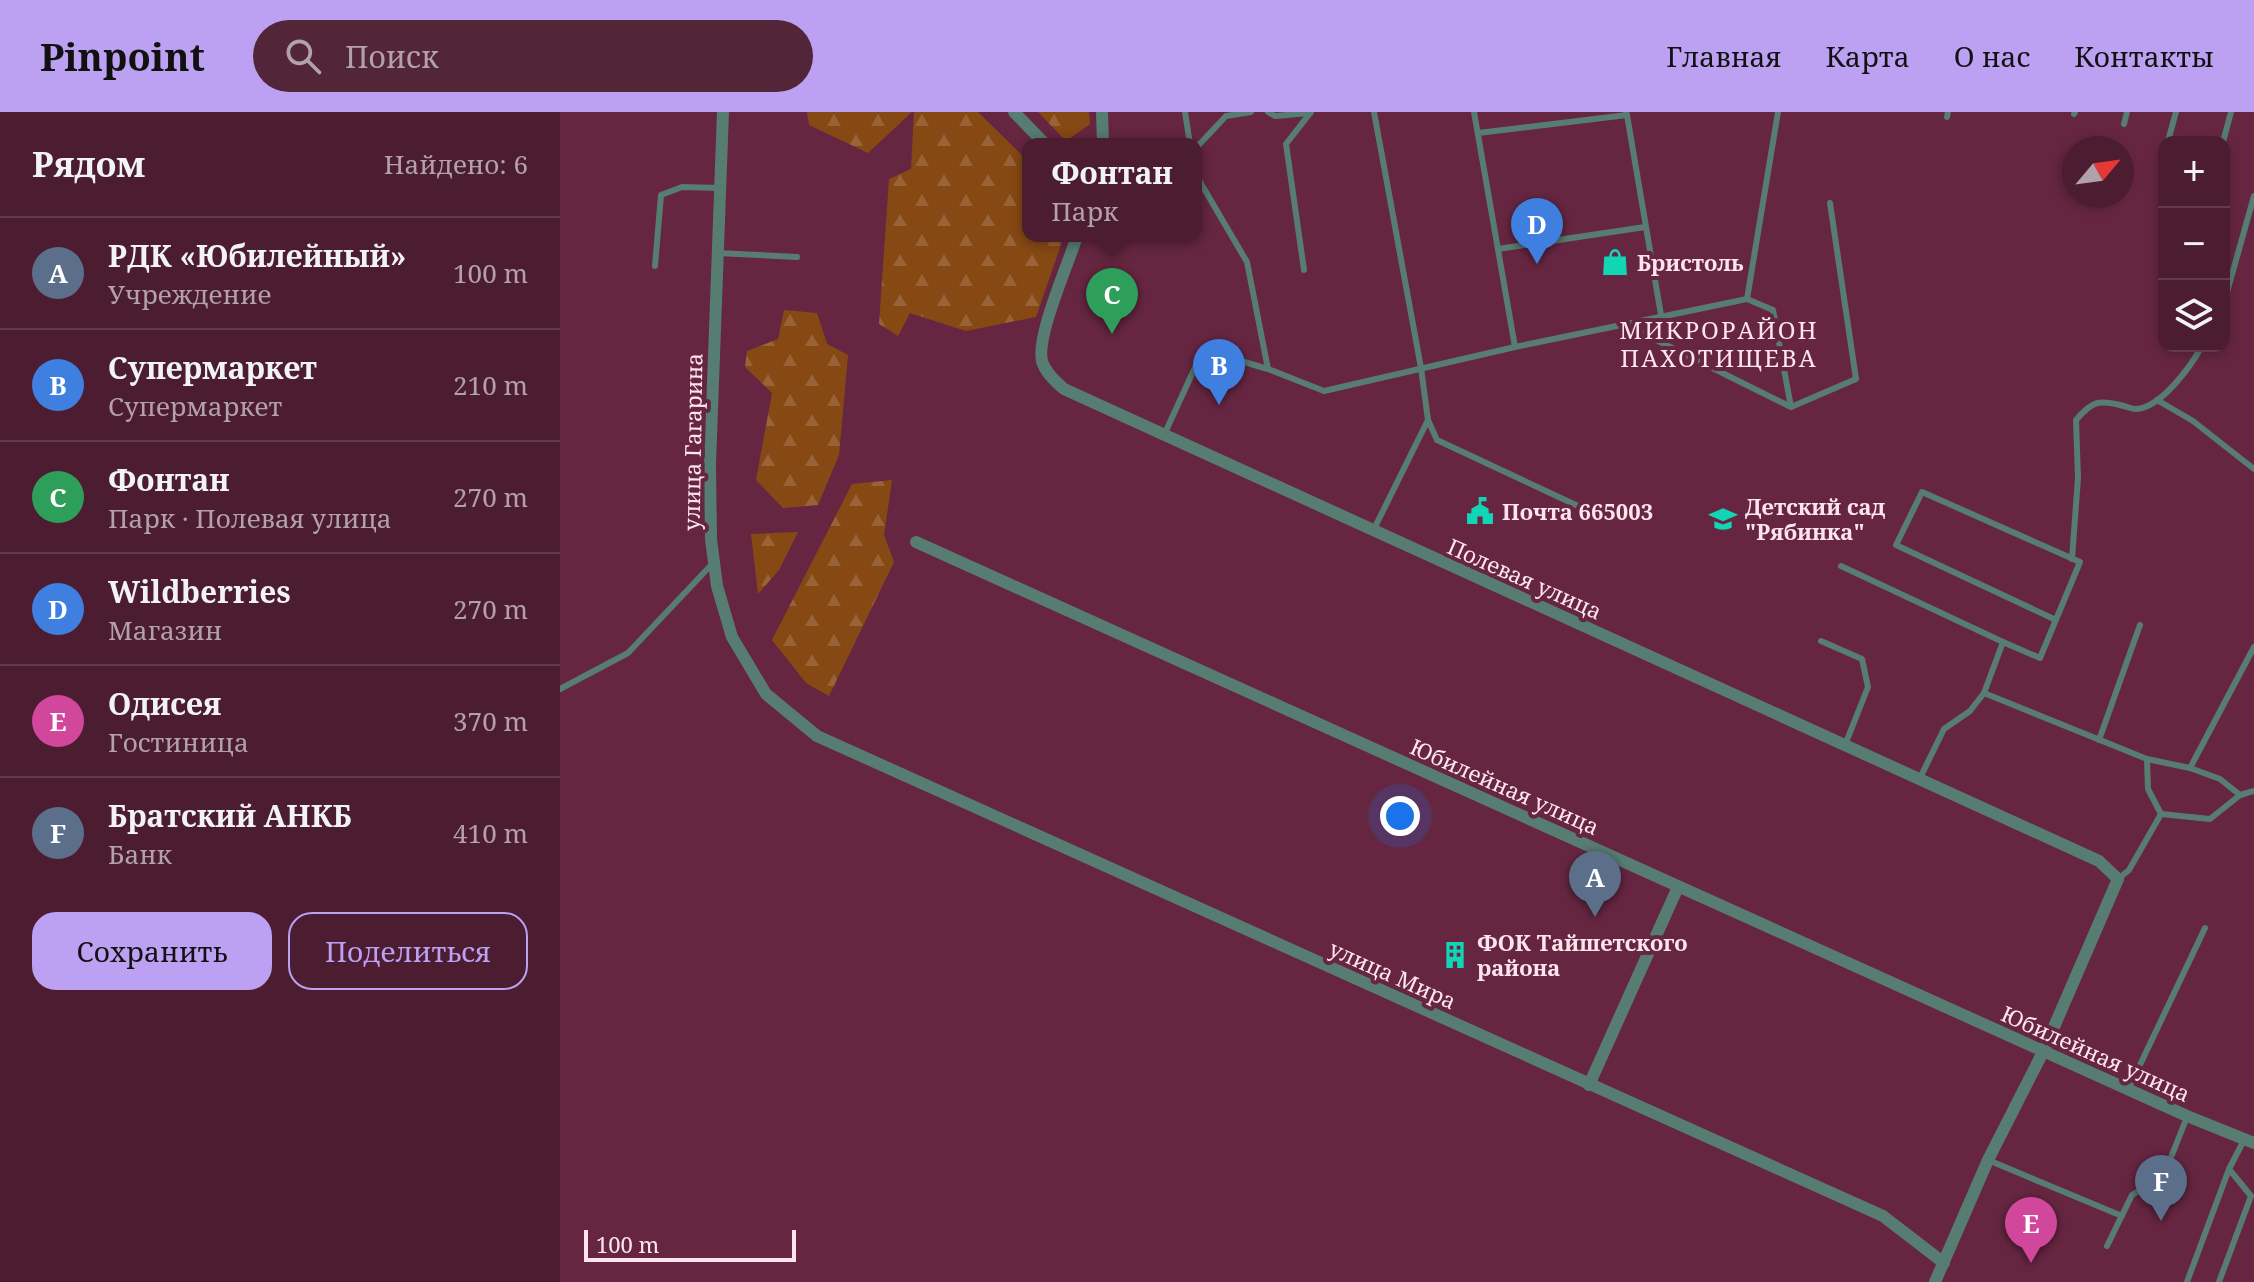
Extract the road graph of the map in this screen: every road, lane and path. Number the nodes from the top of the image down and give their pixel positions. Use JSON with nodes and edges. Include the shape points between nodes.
{"nodes":[{"id":1,"x":723,"y":112,"type":"edge"},
{"id":2,"x":1014,"y":112,"type":"edge"},
{"id":3,"x":1102,"y":112,"type":"edge"},
{"id":4,"x":1185,"y":112,"type":"edge"},
{"id":5,"x":1251,"y":112,"type":"edge"},
{"id":6,"x":1268,"y":112,"type":"edge"},
{"id":7,"x":1310,"y":112,"type":"edge"},
{"id":8,"x":1374,"y":112,"type":"edge"},
{"id":9,"x":1474,"y":112,"type":"edge"},
{"id":10,"x":1778,"y":112,"type":"edge"},
{"id":11,"x":2127,"y":112,"type":"edge"},
{"id":12,"x":2176,"y":112,"type":"edge"},
{"id":13,"x":2231,"y":112,"type":"edge"},
{"id":14,"x":1626,"y":114,"type":"edge"},
{"id":15,"x":2124,"y":124,"type":"dead end"},
{"id":16,"x":1478,"y":133,"type":"junction"},
{"id":17,"x":2169,"y":136,"type":"edge"},
{"id":18,"x":2225,"y":136,"type":"edge"},
{"id":19,"x":1039,"y":138,"type":"edge"},
{"id":20,"x":1103,"y":138,"type":"edge"},
{"id":21,"x":1189,"y":138,"type":"edge"},
{"id":22,"x":1202,"y":142,"type":"edge"},
{"id":23,"x":1202,"y":185,"type":"edge"},
{"id":24,"x":720,"y":188,"type":"junction"},
{"id":25,"x":2254,"y":196,"type":"edge"},
{"id":26,"x":1830,"y":203,"type":"dead end"},
{"id":27,"x":1645,"y":227,"type":"junction"},
{"id":28,"x":1075,"y":242,"type":"edge"},
{"id":29,"x":1498,"y":249,"type":"junction"},
{"id":30,"x":717,"y":253,"type":"junction"},
{"id":31,"x":797,"y":257,"type":"dead end"},
{"id":32,"x":655,"y":266,"type":"dead end"},
{"id":33,"x":1304,"y":270,"type":"dead end"},
{"id":34,"x":2230,"y":282,"type":"edge"},
{"id":35,"x":1747,"y":299,"type":"junction"},
{"id":36,"x":1661,"y":315,"type":"junction"},
{"id":37,"x":1622,"y":323,"type":"junction"},
{"id":38,"x":1515,"y":347,"type":"junction"},
{"id":39,"x":2198,"y":352,"type":"edge"},
{"id":40,"x":1421,"y":368,"type":"junction"},
{"id":41,"x":1268,"y":369,"type":"junction"},
{"id":42,"x":2157,"y":400,"type":"junction"},
{"id":43,"x":1791,"y":407,"type":"junction"},
{"id":44,"x":1428,"y":420,"type":"junction"},
{"id":45,"x":1164,"y":436,"type":"junction"},
{"id":46,"x":2254,"y":469,"type":"edge"},
{"id":47,"x":1578,"y":506,"type":"dead end"},
{"id":48,"x":1373,"y":531,"type":"junction"},
{"id":49,"x":916,"y":542,"type":"dead end"},
{"id":50,"x":2072,"y":559,"type":"junction"},
{"id":51,"x":714,"y":562,"type":"junction"},
{"id":52,"x":1841,"y":566,"type":"dead end"},
{"id":53,"x":2056,"y":620,"type":"junction"},
{"id":54,"x":2140,"y":625,"type":"dead end"},
{"id":55,"x":1821,"y":641,"type":"dead end"},
{"id":56,"x":2003,"y":642,"type":"junction"},
{"id":57,"x":2254,"y":647,"type":"edge"},
{"id":58,"x":560,"y":689,"type":"edge"},
{"id":59,"x":1984,"y":693,"type":"junction"},
{"id":60,"x":817,"y":736,"type":"joint"},
{"id":61,"x":2099,"y":740,"type":"junction"},
{"id":62,"x":1845,"y":745,"type":"junction"},
{"id":63,"x":2147,"y":759,"type":"junction"},
{"id":64,"x":2190,"y":768,"type":"junction"},
{"id":65,"x":1920,"y":778,"type":"junction"},
{"id":66,"x":2254,"y":791,"type":"edge"},
{"id":67,"x":2240,"y":795,"type":"junction"},
{"id":68,"x":2161,"y":814,"type":"junction"},
{"id":69,"x":2118,"y":879,"type":"junction"},
{"id":70,"x":1678,"y":887,"type":"junction"},
{"id":71,"x":2205,"y":928,"type":"dead end"},
{"id":72,"x":2044,"y":1050,"type":"junction"},
{"id":73,"x":1589,"y":1085,"type":"junction"},
{"id":74,"x":2129,"y":1088,"type":"junction"},
{"id":75,"x":2187,"y":1116,"type":"junction"},
{"id":76,"x":2249,"y":1142,"type":"edge"},
{"id":77,"x":1988,"y":1160,"type":"junction"},
{"id":78,"x":2229,"y":1169,"type":"junction"},
{"id":79,"x":2122,"y":1216,"type":"junction"},
{"id":80,"x":2107,"y":1246,"type":"dead end"},
{"id":81,"x":1944,"y":1263,"type":"junction"},
{"id":82,"x":1935,"y":1282,"type":"edge"},
{"id":83,"x":2187,"y":1282,"type":"edge"},
{"id":84,"x":2219,"y":1282,"type":"edge"}],
"edges":[{"from":1,"to":24,"type":"street","name":"улица Гагарина"},
{"from":2,"to":19,"type":"street"},
{"from":3,"to":20,"type":"street"},
{"from":4,"to":21,"type":"lane"},
{"from":5,"to":22,"type":"lane","via":[[1226,116]]},
{"from":6,"to":7,"type":"lane"},
{"from":7,"to":33,"type":"lane","via":[[1286,144]]},
{"from":8,"to":40,"type":"lane"},
{"from":9,"to":16,"type":"lane"},
{"from":10,"to":35,"type":"lane"},
{"from":11,"to":15,"type":"lane"},
{"from":12,"to":17,"type":"lane"},
{"from":13,"to":18,"type":"lane"},
{"from":14,"to":16,"type":"lane"},
{"from":14,"to":27,"type":"lane"},
{"from":16,"to":29,"type":"lane"},
{"from":23,"to":41,"type":"lane","via":[[1247,262]]},
{"from":24,"to":30,"type":"street","name":"улица Гагарина"},
{"from":24,"to":32,"type":"lane","via":[[682,187],[661,195]]},
{"from":25,"to":34,"type":"lane"},
{"from":26,"to":43,"type":"lane","via":[[1856,379]]},
{"from":27,"to":29,"type":"lane"},
{"from":27,"to":36,"type":"lane"},
{"from":28,"to":45,"type":"street","name":"Полевая улица","via":[[1043,336],[1044,366],[1064,389]]},
{"from":29,"to":38,"type":"lane"},
{"from":30,"to":31,"type":"lane"},
{"from":30,"to":51,"type":"street","name":"улица Гагарина","via":[[710,464]]},
{"from":35,"to":36,"type":"lane"},
{"from":35,"to":43,"type":"lane","via":[[1773,310]]},
{"from":36,"to":37,"type":"lane"},
{"from":37,"to":38,"type":"lane"},
{"from":37,"to":43,"type":"lane"},
{"from":38,"to":40,"type":"lane"},
{"from":39,"to":42,"type":"lane"},
{"from":40,"to":41,"type":"lane","via":[[1324,391]]},
{"from":40,"to":44,"type":"lane"},
{"from":41,"to":45,"type":"lane","via":[[1203,350]]},
{"from":42,"to":46,"type":"lane"},
{"from":42,"to":50,"type":"lane","via":[[2136,409],[2107,401],[2089,405],[2076,420]]},
{"from":44,"to":47,"type":"lane","via":[[1437,440]]},
{"from":44,"to":48,"type":"lane"},
{"from":45,"to":48,"type":"street","name":"Полевая улица"},
{"from":48,"to":62,"type":"street","name":"Полевая улица"},
{"from":49,"to":70,"type":"street","name":"Юбилейная улица"},
{"from":50,"to":53,"type":"lane","via":[[2080,562]]},
{"from":50,"to":53,"type":"lane","via":[[1922,492],[1896,545]]},
{"from":51,"to":58,"type":"lane","via":[[628,653]]},
{"from":51,"to":60,"type":"street","name":"улица Гагарина","via":[[732,637],[766,694]]},
{"from":52,"to":56,"type":"lane"},
{"from":53,"to":56,"type":"lane","via":[[2040,658]]},
{"from":54,"to":61,"type":"lane"},
{"from":55,"to":62,"type":"lane","via":[[1862,659],[1868,687]]},
{"from":56,"to":59,"type":"lane"},
{"from":57,"to":64,"type":"lane"},
{"from":59,"to":61,"type":"lane"},
{"from":59,"to":65,"type":"lane","via":[[1970,711],[1944,729]]},
{"from":60,"to":73,"type":"street","name":"улица Мира"},
{"from":61,"to":63,"type":"lane"},
{"from":62,"to":65,"type":"street","name":"Полевая улица"},
{"from":63,"to":64,"type":"lane"},
{"from":63,"to":68,"type":"lane","via":[[2148,789]]},
{"from":64,"to":67,"type":"lane","via":[[2220,779]]},
{"from":65,"to":69,"type":"street","name":"Полевая улица","via":[[2099,861]]},
{"from":66,"to":67,"type":"lane"},
{"from":67,"to":68,"type":"lane","via":[[2210,819]]},
{"from":68,"to":69,"type":"lane","via":[[2129,870]]},
{"from":69,"to":72,"type":"street"},
{"from":70,"to":72,"type":"street","name":"Юбилейная улица"},
{"from":70,"to":73,"type":"street"},
{"from":71,"to":74,"type":"lane"},
{"from":72,"to":74,"type":"street","name":"Юбилейная улица"},
{"from":72,"to":77,"type":"street"},
{"from":73,"to":81,"type":"street","name":"улица Мира","via":[[1883,1216]]},
{"from":74,"to":75,"type":"street","name":"Юбилейная улица"},
{"from":75,"to":76,"type":"street","name":"Юбилейная улица"},
{"from":75,"to":79,"type":"lane","via":[[2164,1175],[2132,1195]]},
{"from":76,"to":78,"type":"lane"},
{"from":77,"to":79,"type":"lane"},
{"from":77,"to":81,"type":"street"},
{"from":78,"to":83,"type":"lane"},
{"from":78,"to":84,"type":"lane","via":[[2251,1196]]},
{"from":79,"to":80,"type":"lane"},
{"from":81,"to":82,"type":"street"}]}
